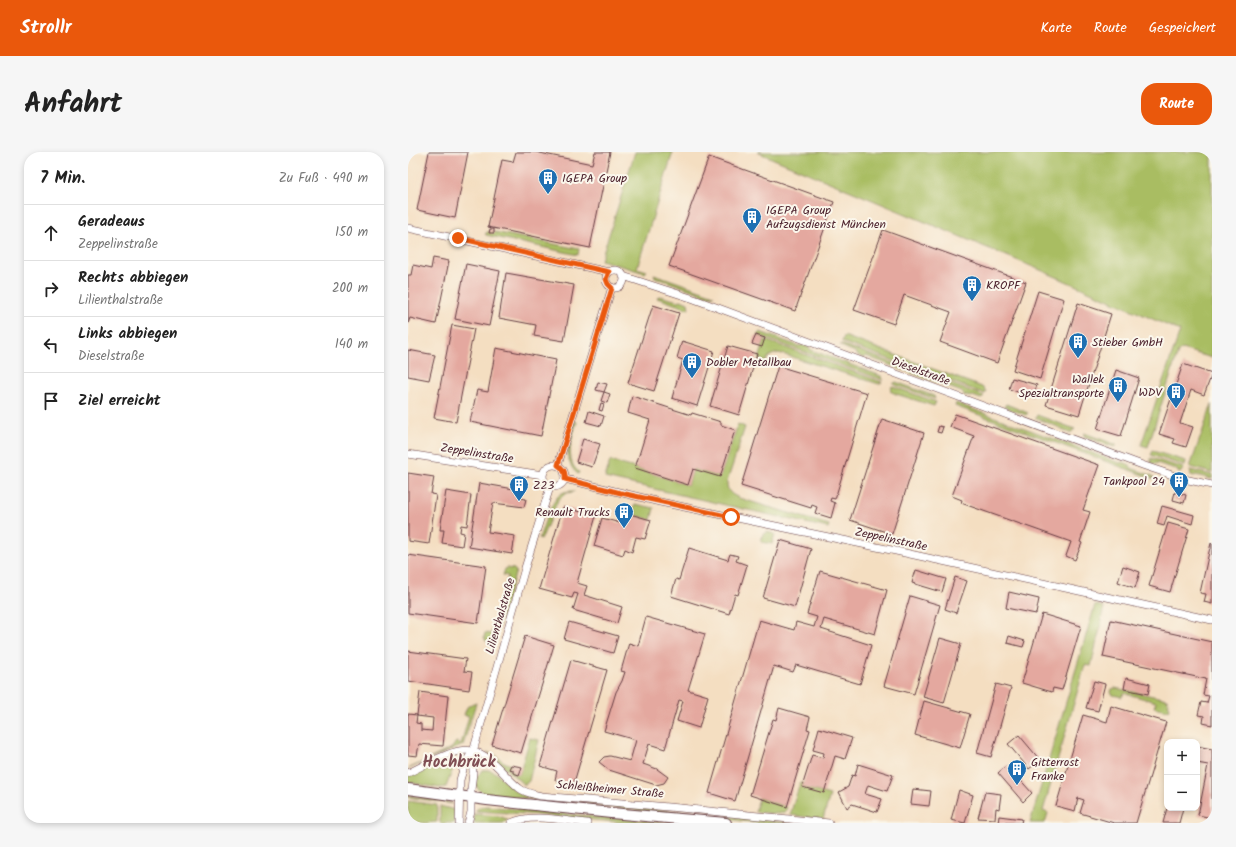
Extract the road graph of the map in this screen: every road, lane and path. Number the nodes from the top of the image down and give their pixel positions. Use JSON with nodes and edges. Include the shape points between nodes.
{"nodes":[{"id":1,"x":408,"y":228,"type":"edge"},
{"id":2,"x":609,"y":272,"type":"junction"},
{"id":3,"x":623,"y":276,"type":"junction"},
{"id":4,"x":612,"y":288,"type":"junction"},
{"id":5,"x":408,"y":454,"type":"edge"},
{"id":6,"x":558,"y":465,"type":"junction"},
{"id":7,"x":543,"y":475,"type":"junction"},
{"id":8,"x":565,"y":479,"type":"junction"},
{"id":9,"x":1212,"y":485,"type":"edge"},
{"id":10,"x":550,"y":487,"type":"junction"},
{"id":11,"x":1212,"y":620,"type":"edge"},
{"id":12,"x":473,"y":752,"type":"junction"},
{"id":13,"x":408,"y":773,"type":"edge"},
{"id":14,"x":408,"y":789,"type":"edge"},
{"id":15,"x":459,"y":796,"type":"junction"},
{"id":16,"x":471,"y":798,"type":"junction"},
{"id":17,"x":459,"y":823,"type":"edge"},
{"id":18,"x":468,"y":823,"type":"edge"},
{"id":19,"x":511,"y":823,"type":"edge"},
{"id":20,"x":587,"y":823,"type":"edge"},
{"id":21,"x":726,"y":823,"type":"edge"},
{"id":22,"x":829,"y":823,"type":"edge"}],
"edges":[{"from":1,"to":2,"type":"street"},
{"from":2,"to":3,"type":"street","via":[[616,270]]},
{"from":2,"to":4,"type":"street","via":[[606,279]]},
{"from":3,"to":4,"type":"street","via":[[622,284]]},
{"from":3,"to":9,"type":"street","name":"Dieselstraße","via":[[694,299],[1146,466]]},
{"from":4,"to":6,"type":"street"},
{"from":5,"to":7,"type":"street","name":"Zeppelinstraße"},
{"from":6,"to":7,"type":"street","via":[[548,467]]},
{"from":6,"to":8,"type":"street","via":[[565,472]]},
{"from":7,"to":10,"type":"street","via":[[545,484]]},
{"from":8,"to":10,"type":"street","via":[[558,487]]},
{"from":8,"to":11,"type":"street","name":"Zeppelinstraße","via":[[660,502]]},
{"from":10,"to":12,"type":"street","name":"Lilienthalstraße"},
{"from":12,"to":13,"type":"street","name":"Schleißheimer Straße","via":[[452,753]]},
{"from":12,"to":15,"type":"street","name":"Lilienthalstraße","via":[[462,769]]},
{"from":12,"to":16,"type":"street","name":"Lilienthalstraße"},
{"from":12,"to":22,"type":"street","name":"Schleißheimer Straße","via":[[486,756],[526,793]]},
{"from":14,"to":15,"type":"main road","name":"Schleißheimer Straße"},
{"from":15,"to":16,"type":"main road","name":"Schleißheimer Straße"},
{"from":15,"to":17,"type":"street","name":"Lilienthalstraße"},
{"from":16,"to":18,"type":"street","name":"Lilienthalstraße"},
{"from":16,"to":21,"type":"main road","name":"Schleißheimer Straße"},
{"from":19,"to":20,"type":"street","via":[[525,818]]}]}
